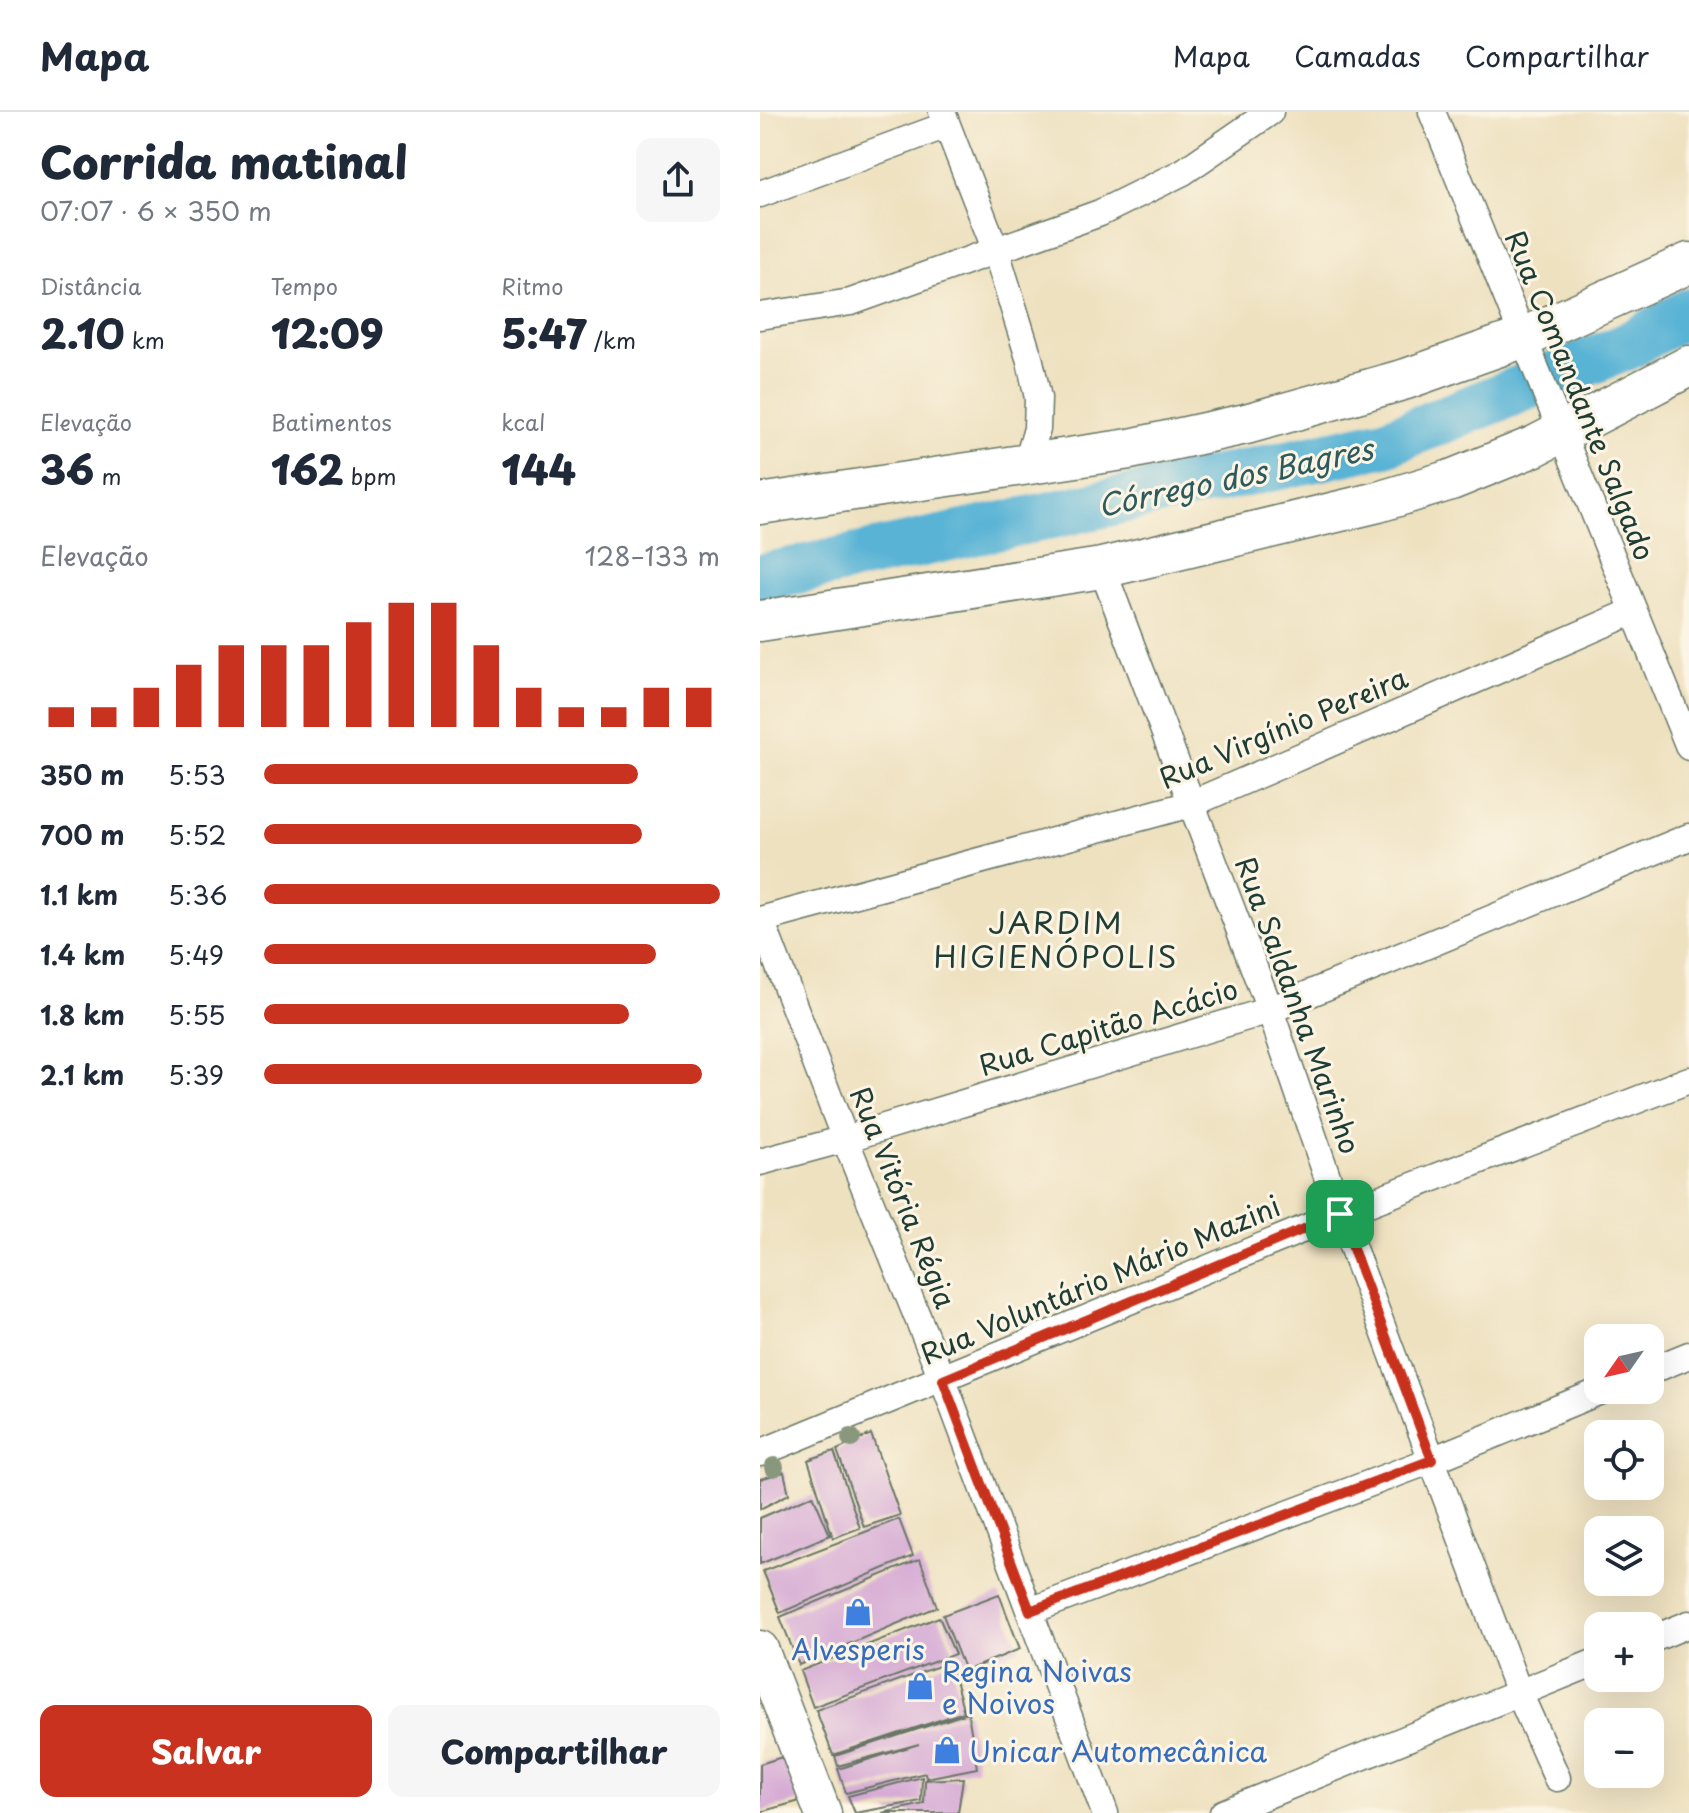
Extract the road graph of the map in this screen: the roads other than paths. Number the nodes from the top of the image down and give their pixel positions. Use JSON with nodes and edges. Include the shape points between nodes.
{"nodes":[{"id":1,"x":1270,"y":112,"type":"edge"},
{"id":2,"x":1432,"y":112,"type":"edge"},
{"id":3,"x":945,"y":119,"type":"edge"},
{"id":4,"x":760,"y":194,"type":"edge"},
{"id":5,"x":996,"y":251,"type":"junction"},
{"id":6,"x":1689,"y":263,"type":"edge"},
{"id":7,"x":760,"y":316,"type":"edge"},
{"id":8,"x":1528,"y":346,"type":"junction"},
{"id":9,"x":1687,"y":371,"type":"edge"},
{"id":10,"x":1556,"y":421,"type":"junction"},
{"id":11,"x":1026,"y":466,"type":"junction"},
{"id":12,"x":760,"y":504,"type":"edge"},
{"id":13,"x":1102,"y":568,"type":"junction"},
{"id":14,"x":1634,"y":611,"type":"junction"},
{"id":15,"x":760,"y":621,"type":"edge"},
{"id":16,"x":1689,"y":747,"type":"edge"},
{"id":17,"x":1191,"y":804,"type":"junction"},
{"id":18,"x":1689,"y":837,"type":"edge"},
{"id":19,"x":760,"y":920,"type":"edge"},
{"id":20,"x":1270,"y":1010,"type":"junction"},
{"id":21,"x":1689,"y":1080,"type":"edge"},
{"id":22,"x":845,"y":1139,"type":"junction"},
{"id":23,"x":760,"y":1162,"type":"edge"},
{"id":24,"x":1340,"y":1214,"type":"junction"},
{"id":25,"x":1689,"y":1355,"type":"edge"},
{"id":26,"x":1664,"y":1365,"type":"edge"},
{"id":27,"x":943,"y":1380,"type":"junction"},
{"id":28,"x":1584,"y":1398,"type":"edge"},
{"id":29,"x":760,"y":1453,"type":"edge"},
{"id":30,"x":1432,"y":1460,"type":"junction"},
{"id":31,"x":1030,"y":1611,"type":"junction"},
{"id":32,"x":1689,"y":1624,"type":"edge"},
{"id":33,"x":1664,"y":1634,"type":"edge"},
{"id":34,"x":760,"y":1649,"type":"edge"},
{"id":35,"x":1584,"y":1667,"type":"edge"},
{"id":36,"x":1519,"y":1693,"type":"junction"},
{"id":37,"x":1557,"y":1778,"type":"dead end"},
{"id":38,"x":816,"y":1811,"type":"edge"},
{"id":39,"x":1105,"y":1813,"type":"edge"},
{"id":40,"x":1223,"y":1813,"type":"edge"}],
"edges":[{"from":1,"to":5,"type":"street","via":[[1139,196]]},
{"from":2,"to":8,"type":"street","name":"Rua Comandante Salgado"},
{"from":3,"to":4,"type":"street"},
{"from":3,"to":5,"type":"street"},
{"from":5,"to":7,"type":"street","via":[[851,302]]},
{"from":5,"to":11,"type":"street","via":[[1038,398],[1037,429]]},
{"from":6,"to":8,"type":"main road"},
{"from":8,"to":10,"type":"street","name":"Rua Comandante Salgado"},
{"from":8,"to":11,"type":"main road","via":[[1246,424]]},
{"from":9,"to":10,"type":"main road"},
{"from":10,"to":13,"type":"main road","via":[[1451,480]]},
{"from":10,"to":14,"type":"street","name":"Rua Comandante Salgado"},
{"from":11,"to":12,"type":"main road"},
{"from":13,"to":15,"type":"main road"},
{"from":13,"to":17,"type":"street","name":"Rua Saldanha Marinho"},
{"from":14,"to":16,"type":"street","name":"Rua Comandante Salgado"},
{"from":14,"to":17,"type":"street","name":"Rua Virgínio Pereira"},
{"from":17,"to":19,"type":"street","name":"Rua Virgínio Pereira"},
{"from":17,"to":20,"type":"street","name":"Rua Saldanha Marinho"},
{"from":18,"to":20,"type":"street","name":"Rua Capitão Acácio"},
{"from":19,"to":22,"type":"street","name":"Rua Vitória Régia"},
{"from":20,"to":22,"type":"street","name":"Rua Capitão Acácio"},
{"from":20,"to":24,"type":"street","name":"Rua Saldanha Marinho"},
{"from":21,"to":24,"type":"street","name":"Rua Voluntário Mário Mazini"},
{"from":22,"to":23,"type":"street","name":"Rua Capitão Acácio"},
{"from":22,"to":27,"type":"street","name":"Rua Vitória Régia"},
{"from":24,"to":27,"type":"street","name":"Rua Voluntário Mário Mazini"},
{"from":24,"to":30,"type":"street","name":"Rua Saldanha Marinho"},
{"from":25,"to":26,"type":"street"},
{"from":27,"to":29,"type":"street","name":"Rua Voluntário Mário Mazini"},
{"from":27,"to":31,"type":"street","name":"Rua Vitória Régia"},
{"from":28,"to":30,"type":"street"},
{"from":30,"to":31,"type":"street"},
{"from":30,"to":36,"type":"street","name":"Rua Saldanha Marinho"},
{"from":31,"to":39,"type":"street","name":"Rua Vitória Régia"},
{"from":32,"to":33,"type":"street"},
{"from":34,"to":38,"type":"street"},
{"from":35,"to":36,"type":"street"},
{"from":36,"to":37,"type":"street","name":"Rua Saldanha Marinho"},
{"from":36,"to":40,"type":"street"}]}
